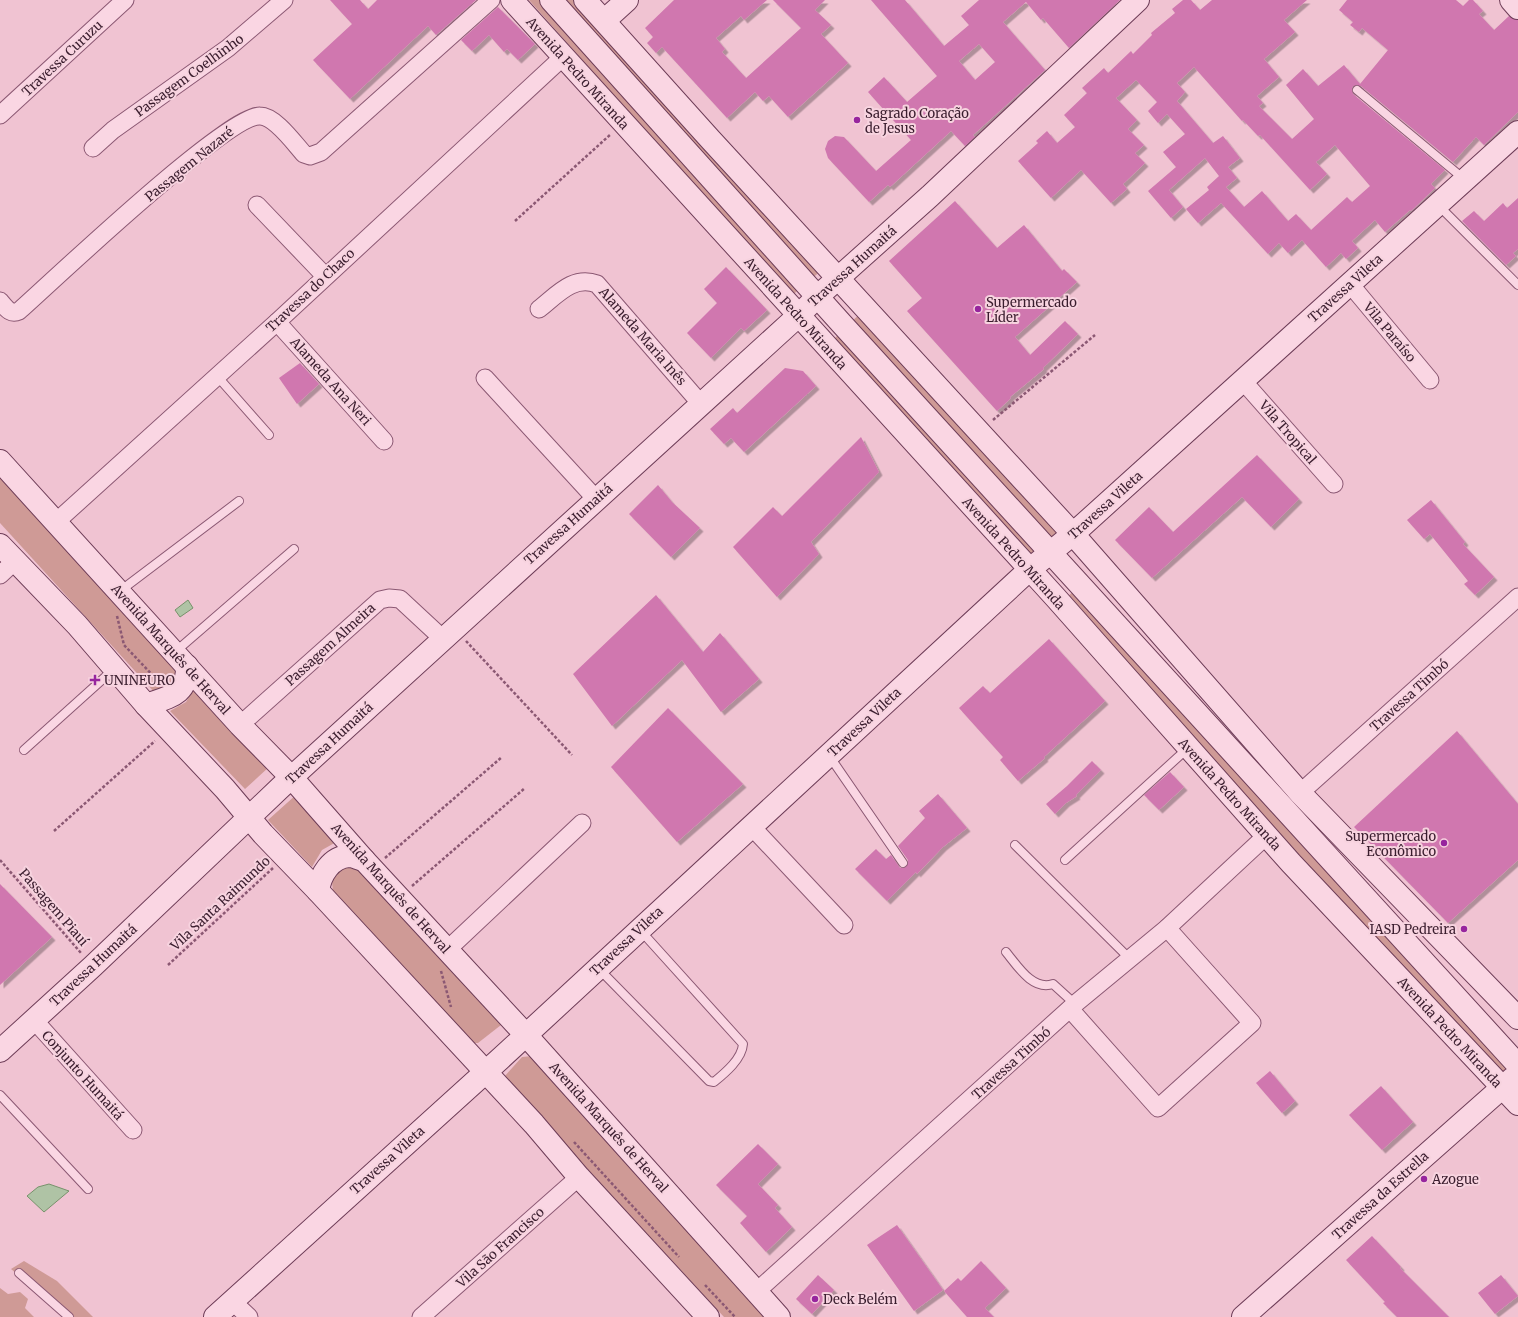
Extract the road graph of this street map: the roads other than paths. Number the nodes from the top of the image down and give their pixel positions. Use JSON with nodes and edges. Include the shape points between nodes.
{"nodes":[{"id":1,"x":125,"y":0,"type":"edge"},
{"id":2,"x":284,"y":0,"type":"edge"},
{"id":3,"x":491,"y":0,"type":"edge"},
{"id":4,"x":512,"y":0,"type":"edge"},
{"id":5,"x":550,"y":0,"type":"edge"},
{"id":6,"x":585,"y":0,"type":"edge"},
{"id":7,"x":627,"y":0,"type":"edge"},
{"id":8,"x":1138,"y":0,"type":"edge"},
{"id":9,"x":1511,"y":0,"type":"edge"},
{"id":10,"x":1518,"y":8,"type":"edge"},
{"id":11,"x":605,"y":20,"type":"junction"},
{"id":12,"x":563,"y":57,"type":"junction"},
{"id":13,"x":1357,"y":90,"type":"dead end"},
{"id":14,"x":0,"y":115,"type":"edge"},
{"id":15,"x":1518,"y":132,"type":"edge"},
{"id":16,"x":93,"y":148,"type":"dead end"},
{"id":17,"x":1465,"y":180,"type":"junction"},
{"id":18,"x":1438,"y":204,"type":"junction"},
{"id":19,"x":257,"y":205,"type":"dead end"},
{"id":20,"x":326,"y":276,"type":"junction"},
{"id":21,"x":839,"y":277,"type":"junction"},
{"id":22,"x":1350,"y":284,"type":"junction"},
{"id":23,"x":1518,"y":285,"type":"edge"},
{"id":24,"x":817,"y":296,"type":"junction"},
{"id":25,"x":0,"y":301,"type":"edge"},
{"id":26,"x":538,"y":309,"type":"dead end"},
{"id":27,"x":798,"y":316,"type":"junction"},
{"id":28,"x":277,"y":322,"type":"junction"},
{"id":29,"x":217,"y":376,"type":"junction"},
{"id":30,"x":485,"y":378,"type":"dead end"},
{"id":31,"x":1430,"y":380,"type":"dead end"},
{"id":32,"x":1243,"y":381,"type":"junction"},
{"id":33,"x":701,"y":404,"type":"junction"},
{"id":34,"x":269,"y":435,"type":"dead end"},
{"id":35,"x":384,"y":441,"type":"dead end"},
{"id":36,"x":0,"y":461,"type":"edge"},
{"id":37,"x":1334,"y":484,"type":"dead end"},
{"id":38,"x":596,"y":499,"type":"junction"},
{"id":39,"x":239,"y":501,"type":"dead end"},
{"id":40,"x":56,"y":522,"type":"junction"},
{"id":41,"x":1073,"y":534,"type":"junction"},
{"id":42,"x":0,"y":545,"type":"edge"},
{"id":43,"x":294,"y":549,"type":"dead end"},
{"id":44,"x":1050,"y":554,"type":"junction"},
{"id":45,"x":7,"y":568,"type":"edge"},
{"id":46,"x":1029,"y":570,"type":"junction"},
{"id":47,"x":1518,"y":597,"type":"edge"},
{"id":48,"x":118,"y":601,"type":"junction"},
{"id":49,"x":452,"y":637,"type":"junction"},
{"id":50,"x":183,"y":667,"type":"junction"},
{"id":51,"x":114,"y":668,"type":"junction"},
{"id":52,"x":146,"y":705,"type":"junction"},
{"id":53,"x":240,"y":725,"type":"junction"},
{"id":54,"x":1189,"y":748,"type":"junction"},
{"id":55,"x":24,"y":750,"type":"dead end"},
{"id":56,"x":828,"y":754,"type":"junction"},
{"id":57,"x":292,"y":778,"type":"junction"},
{"id":58,"x":1300,"y":793,"type":"junction"},
{"id":59,"x":249,"y":818,"type":"junction"},
{"id":60,"x":582,"y":823,"type":"dead end"},
{"id":61,"x":751,"y":826,"type":"junction"},
{"id":62,"x":1267,"y":835,"type":"junction"},
{"id":63,"x":1015,"y":845,"type":"dead end"},
{"id":64,"x":1065,"y":860,"type":"dead end"},
{"id":65,"x":903,"y":863,"type":"dead end"},
{"id":66,"x":368,"y":864,"type":"junction"},
{"id":67,"x":318,"y":891,"type":"junction"},
{"id":68,"x":844,"y":925,"type":"dead end"},
{"id":69,"x":1167,"y":928,"type":"junction"},
{"id":70,"x":639,"y":929,"type":"junction"},
{"id":71,"x":1006,"y":952,"type":"dead end"},
{"id":72,"x":444,"y":958,"type":"junction"},
{"id":73,"x":1130,"y":958,"type":"junction"},
{"id":74,"x":597,"y":967,"type":"junction"},
{"id":75,"x":1073,"y":1007,"type":"junction"},
{"id":76,"x":1518,"y":1018,"type":"edge"},
{"id":77,"x":34,"y":1020,"type":"junction"},
{"id":78,"x":525,"y":1034,"type":"junction"},
{"id":79,"x":0,"y":1051,"type":"edge"},
{"id":80,"x":1518,"y":1065,"type":"edge"},
{"id":81,"x":484,"y":1072,"type":"junction"},
{"id":82,"x":1518,"y":1073,"type":"edge"},
{"id":83,"x":1502,"y":1088,"type":"junction"},
{"id":84,"x":0,"y":1095,"type":"edge"},
{"id":85,"x":1518,"y":1104,"type":"edge"},
{"id":86,"x":133,"y":1130,"type":"dead end"},
{"id":87,"x":579,"y":1177,"type":"junction"},
{"id":88,"x":88,"y":1189,"type":"dead end"},
{"id":89,"x":19,"y":1273,"type":"dead end"},
{"id":90,"x":756,"y":1292,"type":"junction"},
{"id":91,"x":232,"y":1301,"type":"junction"},
{"id":92,"x":68,"y":1317,"type":"edge"},
{"id":93,"x":215,"y":1317,"type":"edge"},
{"id":94,"x":249,"y":1317,"type":"edge"},
{"id":95,"x":421,"y":1317,"type":"edge"},
{"id":96,"x":708,"y":1317,"type":"edge"},
{"id":97,"x":779,"y":1317,"type":"edge"},
{"id":98,"x":1243,"y":1317,"type":"edge"}],
"edges":[{"from":1,"to":14,"type":"street","name":"Travessa Curuzu"},
{"from":2,"to":16,"type":"street","name":"Passagem Coelhinho","via":[[228,48],[113,130]]},
{"from":3,"to":25,"type":"street","name":"Passagem Nazaré","via":[[321,152],[310,156],[304,154],[271,118],[250,117],[213,141],[172,175],[19,311],[9,311]]},
{"from":4,"to":12,"type":"main road","name":"Avenida Pedro Miranda"},
{"from":5,"to":24,"type":"main road","name":"Avenida Pedro Miranda"},
{"from":6,"to":11,"type":"main road"},
{"from":7,"to":11,"type":"main road"},
{"from":8,"to":21,"type":"main road","name":"Travessa Humaitá","via":[[930,196]]},
{"from":9,"to":10,"type":"main road"},
{"from":11,"to":21,"type":"main road","via":[[710,139]]},
{"from":12,"to":20,"type":"street","name":"Travessa do Chaco"},
{"from":12,"to":27,"type":"main road","name":"Avenida Pedro Miranda"},
{"from":13,"to":17,"type":"lane"},
{"from":15,"to":17,"type":"main road","name":"Travessa Vileta"},
{"from":17,"to":18,"type":"main road","name":"Travessa Vileta"},
{"from":18,"to":22,"type":"main road","name":"Travessa Vileta"},
{"from":18,"to":23,"type":"lane"},
{"from":19,"to":20,"type":"street"},
{"from":20,"to":28,"type":"street","name":"Travessa do Chaco"},
{"from":21,"to":24,"type":"main road","name":"Travessa Humaitá"},
{"from":21,"to":41,"type":"main road"},
{"from":22,"to":31,"type":"street","name":"Vila Paraíso"},
{"from":22,"to":32,"type":"main road","name":"Travessa Vileta"},
{"from":24,"to":27,"type":"main road","name":"Travessa Humaitá"},
{"from":24,"to":44,"type":"main road","name":"Avenida Pedro Miranda"},
{"from":26,"to":33,"type":"street","name":"Alameda Maria Inês","via":[[573,284],[581,281],[597,284]]},
{"from":27,"to":33,"type":"main road","name":"Travessa Humaitá"},
{"from":27,"to":46,"type":"main road","name":"Avenida Pedro Miranda"},
{"from":28,"to":29,"type":"street","name":"Travessa do Chaco"},
{"from":28,"to":35,"type":"street","name":"Alameda Ana Neri"},
{"from":29,"to":34,"type":"lane"},
{"from":29,"to":40,"type":"street","name":"Travessa do Chaco"},
{"from":30,"to":38,"type":"street"},
{"from":32,"to":37,"type":"street","name":"Vila Tropical"},
{"from":32,"to":41,"type":"main road","name":"Travessa Vileta"},
{"from":33,"to":38,"type":"main road","name":"Travessa Humaitá"},
{"from":36,"to":40,"type":"main road","name":"Avenida Marquês de Herval"},
{"from":38,"to":49,"type":"main road","name":"Travessa Humaitá"},
{"from":39,"to":48,"type":"lane"},
{"from":40,"to":48,"type":"main road","name":"Avenida Marquês de Herval"},
{"from":41,"to":44,"type":"main road","name":"Travessa Vileta"},
{"from":41,"to":58,"type":"main road"},
{"from":42,"to":45,"type":"main road"},
{"from":43,"to":50,"type":"lane"},
{"from":44,"to":46,"type":"main road","name":"Travessa Vileta"},
{"from":44,"to":80,"type":"main road","name":"Avenida Pedro Miranda"},
{"from":45,"to":51,"type":"main road","via":[[77,625]]},
{"from":46,"to":54,"type":"main road","name":"Avenida Pedro Miranda"},
{"from":46,"to":56,"type":"main road","name":"Travessa Vileta"},
{"from":47,"to":58,"type":"street","name":"Travessa Timbó"},
{"from":48,"to":50,"type":"main road","name":"Avenida Marquês de Herval"},
{"from":49,"to":53,"type":"street","name":"Passagem Almeira","via":[[400,599],[380,600]]},
{"from":49,"to":57,"type":"main road","name":"Travessa Humaitá"},
{"from":50,"to":52,"type":"main road","via":[[178,693]]},
{"from":50,"to":53,"type":"main road","name":"Avenida Marquês de Herval"},
{"from":51,"to":52,"type":"main road"},
{"from":51,"to":55,"type":"lane"},
{"from":52,"to":59,"type":"main road"},
{"from":53,"to":57,"type":"main road","name":"Avenida Marquês de Herval"},
{"from":54,"to":62,"type":"main road","name":"Avenida Pedro Miranda"},
{"from":54,"to":64,"type":"lane"},
{"from":56,"to":61,"type":"main road","name":"Travessa Vileta"},
{"from":56,"to":65,"type":"lane"},
{"from":57,"to":59,"type":"main road","name":"Travessa Humaitá"},
{"from":57,"to":66,"type":"main road","name":"Avenida Marquês de Herval"},
{"from":58,"to":76,"type":"main road"},
{"from":59,"to":67,"type":"main road"},
{"from":59,"to":77,"type":"main road","name":"Travessa Humaitá"},
{"from":60,"to":72,"type":"street"},
{"from":61,"to":68,"type":"street"},
{"from":61,"to":70,"type":"main road","name":"Travessa Vileta"},
{"from":62,"to":69,"type":"street","name":"Travessa Timbó"},
{"from":62,"to":83,"type":"main road","name":"Avenida Pedro Miranda"},
{"from":63,"to":73,"type":"lane"},
{"from":66,"to":67,"type":"main road","via":[[350,856],[334,861],[325,872]]},
{"from":66,"to":72,"type":"main road","name":"Avenida Marquês de Herval","via":[[399,898]]},
{"from":67,"to":81,"type":"main road"},
{"from":69,"to":73,"type":"street","name":"Travessa Timbó"},
{"from":69,"to":75,"type":"street","via":[[1252,1023],[1158,1108]]},
{"from":70,"to":74,"type":"main road","name":"Travessa Vileta"},
{"from":70,"to":74,"type":"lane","via":[[743,1044],[743,1051],[719,1078],[714,1082],[709,1081]]},
{"from":71,"to":75,"type":"lane","via":[[1030,980],[1036,984],[1053,984]]},
{"from":72,"to":78,"type":"main road","name":"Avenida Marquês de Herval"},
{"from":73,"to":75,"type":"street","name":"Travessa Timbó"},
{"from":74,"to":78,"type":"main road","name":"Travessa Vileta"},
{"from":75,"to":90,"type":"street","name":"Travessa Timbó"},
{"from":77,"to":79,"type":"main road","name":"Travessa Humaitá"},
{"from":77,"to":86,"type":"street","name":"Conjunto Humaitá"},
{"from":78,"to":81,"type":"main road","name":"Travessa Vileta"},
{"from":78,"to":90,"type":"main road","name":"Avenida Marquês de Herval"},
{"from":81,"to":87,"type":"main road","via":[[534,1124]]},
{"from":81,"to":91,"type":"main road","name":"Travessa Vileta"},
{"from":82,"to":83,"type":"main road","name":"Travessa da Estrella"},
{"from":83,"to":85,"type":"main road","name":"Avenida Pedro Miranda"},
{"from":83,"to":98,"type":"main road","name":"Travessa da Estrella"},
{"from":84,"to":88,"type":"lane"},
{"from":87,"to":95,"type":"street","name":"Vila São Francisco"},
{"from":87,"to":96,"type":"main road"},
{"from":89,"to":92,"type":"lane"},
{"from":90,"to":97,"type":"main road","name":"Avenida Marquês de Herval"},
{"from":91,"to":93,"type":"main road","name":"Travessa Vileta"},
{"from":91,"to":94,"type":"street"}]}
